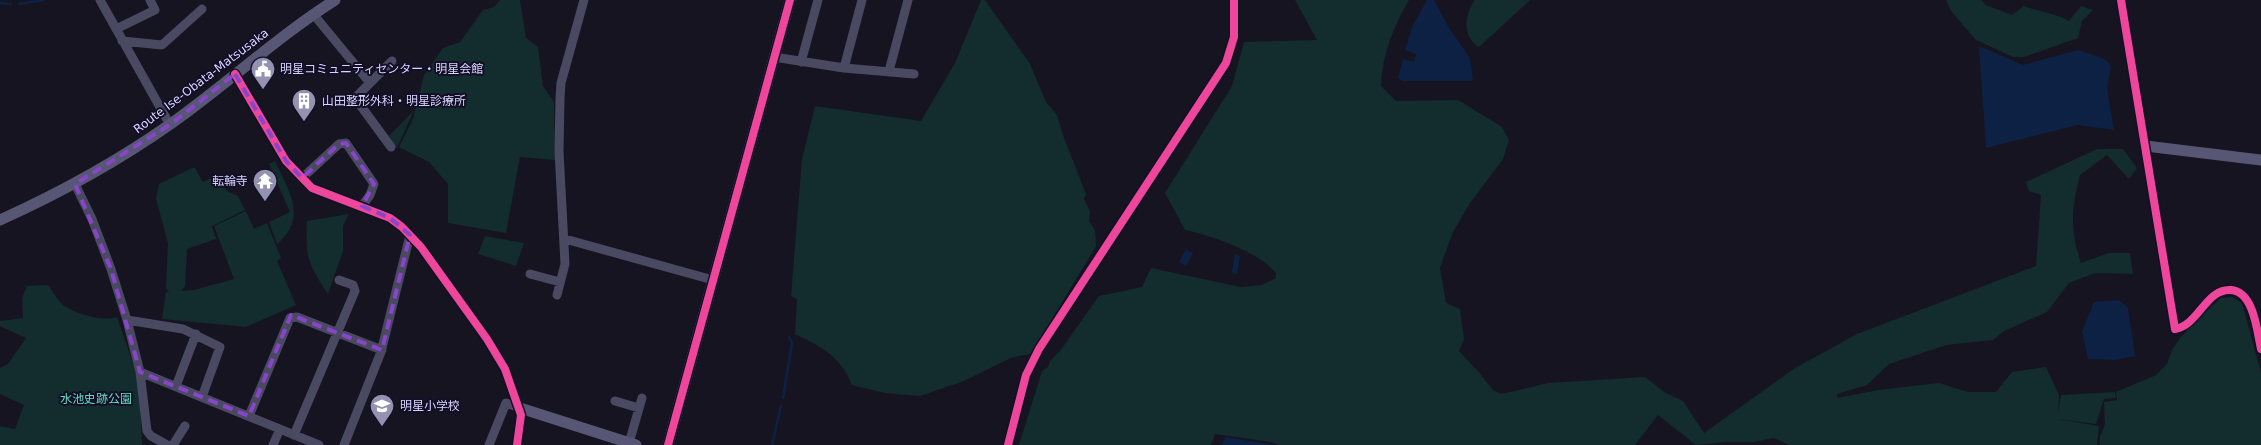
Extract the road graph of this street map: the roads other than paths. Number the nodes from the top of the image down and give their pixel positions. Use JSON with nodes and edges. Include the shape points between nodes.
{"nodes":[{"id":1,"x":100,"y":0,"type":"edge"},
{"id":2,"x":150,"y":0,"type":"edge"},
{"id":3,"x":335,"y":0,"type":"edge"},
{"id":4,"x":584,"y":0,"type":"edge"},
{"id":5,"x":790,"y":0,"type":"edge"},
{"id":6,"x":818,"y":0,"type":"edge"},
{"id":7,"x":862,"y":0,"type":"edge"},
{"id":8,"x":908,"y":0,"type":"edge"},
{"id":9,"x":1234,"y":0,"type":"edge"},
{"id":10,"x":2121,"y":0,"type":"edge"},
{"id":11,"x":202,"y":9,"type":"dead end"},
{"id":12,"x":314,"y":14,"type":"junction"},
{"id":13,"x":116,"y":29,"type":"junction"},
{"id":14,"x":122,"y":41,"type":"junction"},
{"id":15,"x":774,"y":57,"type":"junction"},
{"id":16,"x":392,"y":61,"type":"dead end"},
{"id":17,"x":801,"y":62,"type":"junction"},
{"id":18,"x":844,"y":68,"type":"junction"},
{"id":19,"x":889,"y":71,"type":"junction"},
{"id":20,"x":234,"y":74,"type":"junction"},
{"id":21,"x":914,"y":74,"type":"dead end"},
{"id":22,"x":370,"y":83,"type":"junction"},
{"id":23,"x":170,"y":125,"type":"junction"},
{"id":24,"x":2146,"y":146,"type":"junction"},
{"id":25,"x":391,"y":147,"type":"dead end"},
{"id":26,"x":2261,"y":160,"type":"edge"},
{"id":27,"x":302,"y":178,"type":"junction"},
{"id":28,"x":75,"y":184,"type":"junction"},
{"id":29,"x":362,"y":206,"type":"junction"},
{"id":30,"x":0,"y":220,"type":"edge"},
{"id":31,"x":410,"y":235,"type":"junction"},
{"id":32,"x":565,"y":239,"type":"junction"},
{"id":33,"x":530,"y":274,"type":"dead end"},
{"id":34,"x":339,"y":280,"type":"dead end"},
{"id":35,"x":713,"y":280,"type":"junction"},
{"id":36,"x":560,"y":282,"type":"junction"},
{"id":37,"x":557,"y":295,"type":"dead end"},
{"id":38,"x":126,"y":320,"type":"junction"},
{"id":39,"x":336,"y":332,"type":"junction"},
{"id":40,"x":196,"y":334,"type":"junction"},
{"id":41,"x":2261,"y":349,"type":"edge"},
{"id":42,"x":382,"y":350,"type":"junction"},
{"id":43,"x":140,"y":372,"type":"junction"},
{"id":44,"x":176,"y":386,"type":"junction"},
{"id":45,"x":202,"y":397,"type":"junction"},
{"id":46,"x":642,"y":398,"type":"dead end"},
{"id":47,"x":615,"y":401,"type":"dead end"},
{"id":48,"x":520,"y":408,"type":"junction"},
{"id":49,"x":639,"y":408,"type":"junction"},
{"id":50,"x":249,"y":416,"type":"junction"},
{"id":51,"x":185,"y":426,"type":"dead end"},
{"id":52,"x":280,"y":429,"type":"junction"},
{"id":53,"x":294,"y":435,"type":"junction"},
{"id":54,"x":633,"y":444,"type":"edge"},
{"id":55,"x":167,"y":445,"type":"edge"},
{"id":56,"x":173,"y":445,"type":"edge"},
{"id":57,"x":273,"y":445,"type":"edge"},
{"id":58,"x":320,"y":445,"type":"edge"},
{"id":59,"x":344,"y":445,"type":"edge"},
{"id":60,"x":488,"y":445,"type":"edge"},
{"id":61,"x":517,"y":445,"type":"edge"},
{"id":62,"x":668,"y":445,"type":"edge"},
{"id":63,"x":1008,"y":445,"type":"edge"}],
"edges":[{"from":1,"to":13,"type":"street"},
{"from":2,"to":13,"type":"street","via":[[155,10]]},
{"from":3,"to":12,"type":"street","name":"Route Ise-Obata-Matsusaka"},
{"from":4,"to":32,"type":"street","via":[[561,83],[559,151]]},
{"from":5,"to":15,"type":"street"},
{"from":6,"to":17,"type":"street"},
{"from":7,"to":18,"type":"street"},
{"from":8,"to":19,"type":"street"},
{"from":9,"to":63,"type":"street","via":[[1234,37],[1226,63],[1039,349],[1026,375]]},
{"from":10,"to":24,"type":"street"},
{"from":11,"to":14,"type":"street","via":[[162,45]]},
{"from":12,"to":20,"type":"street","name":"Route Ise-Obata-Matsusaka"},
{"from":12,"to":22,"type":"street"},
{"from":13,"to":14,"type":"street"},
{"from":14,"to":23,"type":"street"},
{"from":15,"to":17,"type":"street"},
{"from":15,"to":35,"type":"street"},
{"from":16,"to":22,"type":"street"},
{"from":17,"to":18,"type":"street"},
{"from":18,"to":19,"type":"street"},
{"from":19,"to":21,"type":"street"},
{"from":20,"to":23,"type":"street","name":"Route Ise-Obata-Matsusaka"},
{"from":20,"to":27,"type":"street","via":[[286,161]]},
{"from":22,"to":25,"type":"street","via":[[355,98]]},
{"from":23,"to":28,"type":"street","name":"Route Ise-Obata-Matsusaka"},
{"from":24,"to":26,"type":"street"},
{"from":24,"to":41,"type":"street","via":[[2175,329],[2187,325],[2216,294],[2225,290],[2235,291],[2248,301]]},
{"from":27,"to":29,"type":"street","via":[[319,192]]},
{"from":27,"to":29,"type":"street","via":[[338,144],[346,143],[374,184]]},
{"from":28,"to":30,"type":"street","name":"Route Ise-Obata-Matsusaka"},
{"from":28,"to":38,"type":"street","via":[[111,269]]},
{"from":29,"to":31,"type":"street","via":[[390,218]]},
{"from":31,"to":42,"type":"street"},
{"from":31,"to":48,"type":"street","via":[[497,354]]},
{"from":32,"to":35,"type":"street"},
{"from":32,"to":36,"type":"street","via":[[565,264]]},
{"from":33,"to":36,"type":"street"},
{"from":34,"to":39,"type":"street","via":[[353,285],[355,291]]},
{"from":35,"to":62,"type":"street"},
{"from":36,"to":37,"type":"street"},
{"from":38,"to":40,"type":"street"},
{"from":38,"to":43,"type":"street"},
{"from":39,"to":42,"type":"street"},
{"from":39,"to":50,"type":"street","via":[[297,317],[290,318]]},
{"from":39,"to":53,"type":"street"},
{"from":40,"to":44,"type":"street"},
{"from":40,"to":45,"type":"street","via":[[215,343],[220,350]]},
{"from":42,"to":59,"type":"street"},
{"from":43,"to":44,"type":"street"},
{"from":43,"to":55,"type":"street","via":[[148,431]]},
{"from":44,"to":45,"type":"street"},
{"from":45,"to":50,"type":"street"},
{"from":46,"to":49,"type":"street"},
{"from":47,"to":49,"type":"street"},
{"from":48,"to":54,"type":"street"},
{"from":48,"to":60,"type":"street","via":[[506,403]]},
{"from":48,"to":61,"type":"street","via":[[522,420]]},
{"from":49,"to":54,"type":"street"},
{"from":50,"to":52,"type":"street"},
{"from":51,"to":56,"type":"street"},
{"from":52,"to":53,"type":"street"},
{"from":52,"to":57,"type":"street"},
{"from":53,"to":58,"type":"street"}]}
